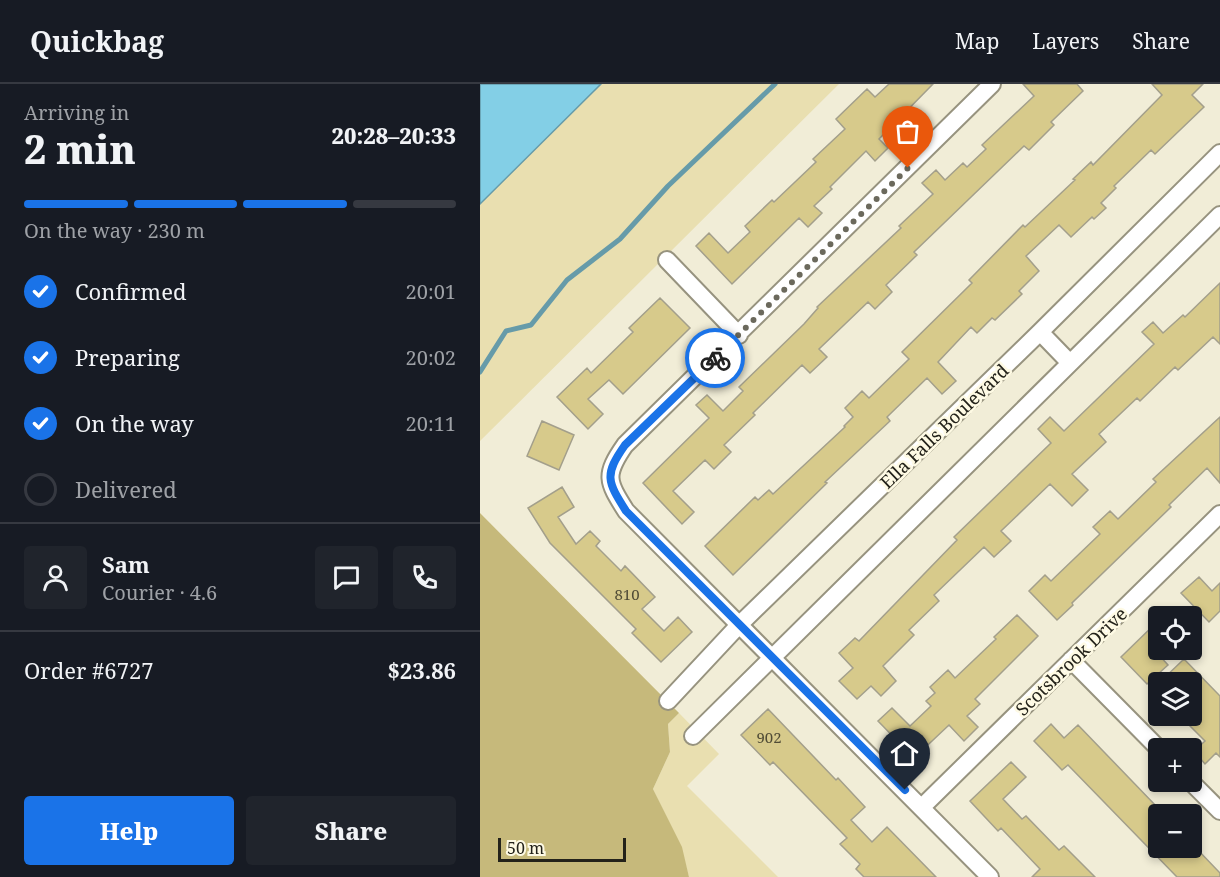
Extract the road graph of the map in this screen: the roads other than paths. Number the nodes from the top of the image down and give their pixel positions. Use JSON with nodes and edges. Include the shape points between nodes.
{"nodes":[{"id":1,"x":992,"y":84,"type":"edge"},
{"id":2,"x":1220,"y":153,"type":"edge"},
{"id":3,"x":1220,"y":215,"type":"edge"},
{"id":4,"x":668,"y":260,"type":"dead end"},
{"id":5,"x":1040,"y":332,"type":"junction"},
{"id":6,"x":739,"y":335,"type":"junction"},
{"id":7,"x":1070,"y":363,"type":"junction"},
{"id":8,"x":1219,"y":516,"type":"edge"},
{"id":9,"x":739,"y":625,"type":"junction"},
{"id":10,"x":771,"y":657,"type":"junction"},
{"id":11,"x":1071,"y":660,"type":"junction"},
{"id":12,"x":668,"y":701,"type":"dead end"},
{"id":13,"x":693,"y":736,"type":"dead end"},
{"id":14,"x":1148,"y":738,"type":"edge"},
{"id":15,"x":1201,"y":792,"type":"edge"},
{"id":16,"x":922,"y":807,"type":"junction"},
{"id":17,"x":1220,"y":811,"type":"edge"},
{"id":18,"x":990,"y":877,"type":"edge"}],
"edges":[{"from":1,"to":6,"type":"street"},
{"from":2,"to":5,"type":"street","name":"Ella Falls Boulevard"},
{"from":3,"to":7,"type":"street"},
{"from":4,"to":6,"type":"street"},
{"from":5,"to":7,"type":"street"},
{"from":5,"to":9,"type":"street","name":"Ella Falls Boulevard"},
{"from":6,"to":9,"type":"street","via":[[625,445],[609,477],[626,511]]},
{"from":7,"to":10,"type":"street"},
{"from":8,"to":11,"type":"street","name":"Scotsbrook Drive"},
{"from":9,"to":10,"type":"street"},
{"from":9,"to":12,"type":"street","name":"Ella Falls Boulevard"},
{"from":10,"to":13,"type":"street"},
{"from":10,"to":16,"type":"street"},
{"from":11,"to":14,"type":"street"},
{"from":11,"to":16,"type":"street","name":"Scotsbrook Drive"},
{"from":15,"to":17,"type":"street"},
{"from":16,"to":18,"type":"street"}]}
